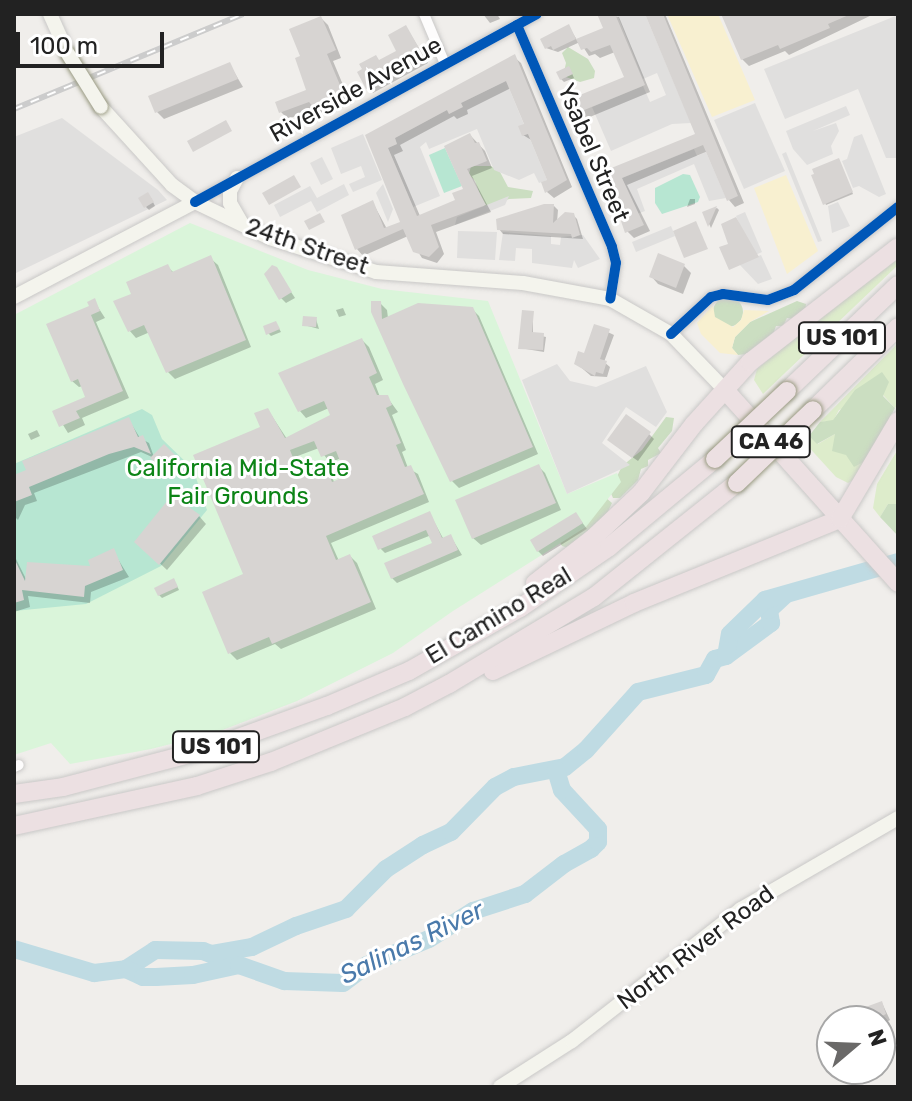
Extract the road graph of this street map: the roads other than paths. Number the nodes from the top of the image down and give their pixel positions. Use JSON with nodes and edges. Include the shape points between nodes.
{"nodes":[{"id":1,"x":50,"y":14,"type":"edge"},
{"id":2,"x":424,"y":14,"type":"edge"},
{"id":3,"x":537,"y":14,"type":"edge"},
{"id":4,"x":517,"y":25,"type":"junction"},
{"id":5,"x":445,"y":64,"type":"junction"},
{"id":6,"x":237,"y":178,"type":"junction"},
{"id":7,"x":195,"y":202,"type":"junction"},
{"id":8,"x":898,"y":207,"type":"edge"},
{"id":9,"x":243,"y":226,"type":"junction"},
{"id":10,"x":898,"y":247,"type":"edge"},
{"id":11,"x":898,"y":285,"type":"edge"},
{"id":12,"x":14,"y":297,"type":"edge"},
{"id":13,"x":610,"y":299,"type":"junction"},
{"id":14,"x":898,"y":327,"type":"edge"},
{"id":15,"x":671,"y":334,"type":"junction"},
{"id":16,"x":725,"y":390,"type":"junction"},
{"id":17,"x":898,"y":422,"type":"edge"},
{"id":18,"x":840,"y":519,"type":"junction"},
{"id":19,"x":898,"y":583,"type":"edge"},
{"id":20,"x":409,"y":671,"type":"junction"},
{"id":21,"x":405,"y":707,"type":"junction"},
{"id":22,"x":14,"y":794,"type":"edge"},
{"id":23,"x":898,"y":818,"type":"edge"},
{"id":24,"x":14,"y":826,"type":"edge"},
{"id":25,"x":500,"y":1087,"type":"edge"}],
"edges":[{"from":1,"to":7,"type":"main road","name":"24th Street","bridge":true,"via":[[101,107],[151,165]]},
{"from":2,"to":5,"type":"street"},
{"from":3,"to":4,"type":"street","name":"Riverside Avenue"},
{"from":4,"to":5,"type":"street","name":"Riverside Avenue"},
{"from":4,"to":13,"type":"street","name":"Ysabel Street","via":[[612,247],[616,263]]},
{"from":5,"to":6,"type":"street","name":"Riverside Avenue"},
{"from":6,"to":7,"type":"street","name":"Riverside Avenue"},
{"from":6,"to":9,"type":"main road","via":[[230,203]]},
{"from":7,"to":9,"type":"main road","name":"24th Street"},
{"from":7,"to":12,"type":"main road","name":"Riverside Avenue"},
{"from":8,"to":15,"type":"street","via":[[794,290],[768,300],[711,297]]},
{"from":9,"to":13,"type":"main road","name":"24th Street","via":[[376,272],[523,283]]},
{"from":10,"to":16,"type":"highway","via":[[750,362]]},
{"from":11,"to":20,"type":"highway","name":"El Camino Real","number":"US 101","bridge":true,"via":[[715,459],[609,547],[520,608]]},
{"from":13,"to":15,"type":"main road","name":"24th Street"},
{"from":14,"to":21,"type":"highway","name":"El Camino Real","number":"US 101","bridge":true,"via":[[737,483],[594,597]]},
{"from":15,"to":16,"type":"main road","name":"24th Street"},
{"from":16,"to":18,"type":"highway","number":"CA 46"},
{"from":16,"to":20,"type":"highway","via":[[641,493],[592,539]]},
{"from":17,"to":18,"type":"highway"},
{"from":18,"to":19,"type":"highway","number":"CA 46"},
{"from":18,"to":21,"type":"highway","via":[[690,579]]},
{"from":20,"to":22,"type":"highway","name":"El Camino Real","number":"US 101","via":[[208,749],[63,787]]},
{"from":21,"to":24,"type":"highway","name":"El Camino Real","number":"US 101","via":[[197,786]]},
{"from":23,"to":25,"type":"main road","name":"North River Road","via":[[741,909],[572,1041]]}]}
